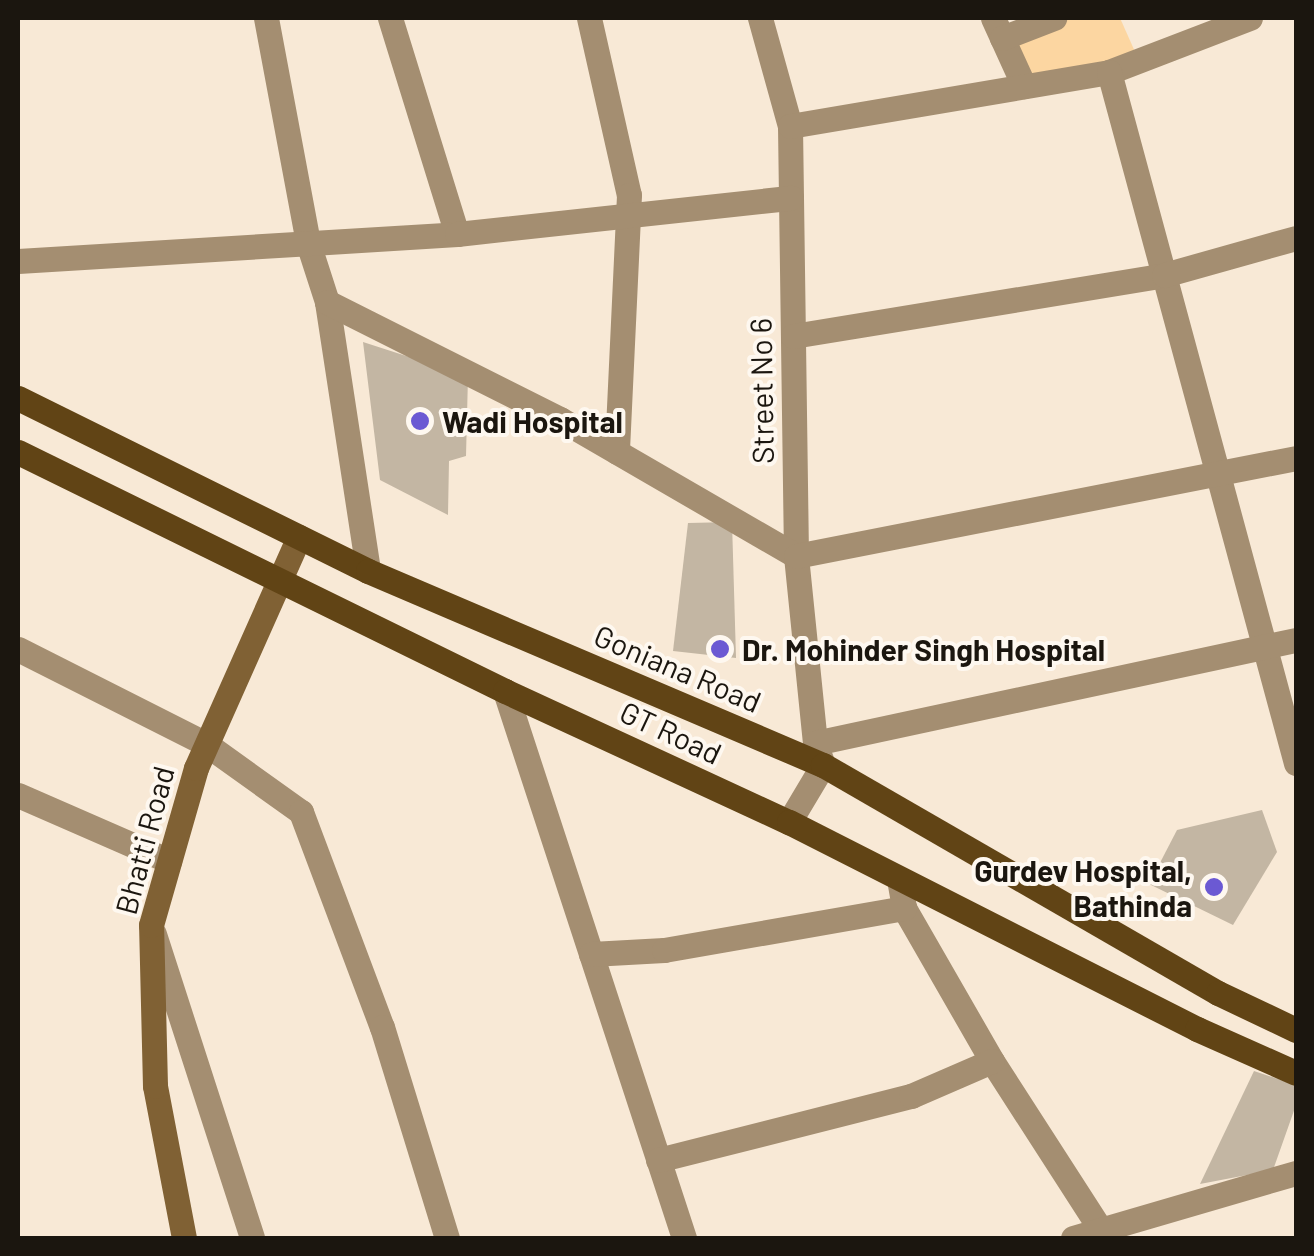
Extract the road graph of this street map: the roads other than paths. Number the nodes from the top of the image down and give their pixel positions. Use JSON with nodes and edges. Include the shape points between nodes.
{"nodes":[{"id":1,"x":266,"y":18,"type":"edge"},
{"id":2,"x":390,"y":18,"type":"edge"},
{"id":3,"x":589,"y":18,"type":"edge"},
{"id":4,"x":760,"y":18,"type":"edge"},
{"id":5,"x":1054,"y":18,"type":"edge"},
{"id":6,"x":1250,"y":18,"type":"edge"},
{"id":7,"x":1198,"y":27,"type":"edge"},
{"id":8,"x":998,"y":28,"type":"edge"},
{"id":9,"x":1109,"y":72,"type":"junction"},
{"id":10,"x":1024,"y":86,"type":"junction"},
{"id":11,"x":790,"y":126,"type":"junction"},
{"id":12,"x":791,"y":198,"type":"junction"},
{"id":13,"x":629,"y":216,"type":"junction"},
{"id":14,"x":457,"y":234,"type":"junction"},
{"id":15,"x":1296,"y":238,"type":"edge"},
{"id":16,"x":308,"y":243,"type":"junction"},
{"id":17,"x":18,"y":261,"type":"edge"},
{"id":18,"x":1164,"y":275,"type":"junction"},
{"id":19,"x":326,"y":302,"type":"junction"},
{"id":20,"x":793,"y":336,"type":"junction"},
{"id":21,"x":18,"y":398,"type":"edge"},
{"id":22,"x":18,"y":452,"type":"edge"},
{"id":23,"x":617,"y":452,"type":"junction"},
{"id":24,"x":1296,"y":458,"type":"edge"},
{"id":25,"x":1218,"y":475,"type":"junction"},
{"id":26,"x":299,"y":537,"type":"junction"},
{"id":27,"x":796,"y":556,"type":"junction"},
{"id":28,"x":368,"y":571,"type":"junction"},
{"id":29,"x":281,"y":582,"type":"junction"},
{"id":30,"x":1296,"y":640,"type":"edge"},
{"id":31,"x":1266,"y":648,"type":"junction"},
{"id":32,"x":18,"y":649,"type":"edge"},
{"id":33,"x":505,"y":691,"type":"junction"},
{"id":34,"x":206,"y":744,"type":"junction"},
{"id":35,"x":819,"y":754,"type":"junction"},
{"id":36,"x":1296,"y":763,"type":"edge"},
{"id":37,"x":18,"y":794,"type":"edge"},
{"id":38,"x":789,"y":822,"type":"junction"},
{"id":39,"x":169,"y":860,"type":"junction"},
{"id":40,"x":900,"y":879,"type":"junction"},
{"id":41,"x":904,"y":908,"type":"junction"},
{"id":42,"x":151,"y":925,"type":"junction"},
{"id":43,"x":590,"y":954,"type":"junction"},
{"id":44,"x":1296,"y":1030,"type":"edge"},
{"id":45,"x":992,"y":1061,"type":"junction"},
{"id":46,"x":1296,"y":1073,"type":"edge"},
{"id":47,"x":658,"y":1160,"type":"junction"},
{"id":48,"x":1296,"y":1173,"type":"edge"},
{"id":49,"x":1102,"y":1230,"type":"junction"},
{"id":50,"x":184,"y":1238,"type":"edge"},
{"id":51,"x":252,"y":1238,"type":"edge"},
{"id":52,"x":447,"y":1238,"type":"edge"},
{"id":53,"x":684,"y":1238,"type":"edge"},
{"id":54,"x":1073,"y":1238,"type":"edge"}],
"edges":[{"from":1,"to":16,"type":"street"},
{"from":2,"to":14,"type":"street"},
{"from":3,"to":13,"type":"street"},
{"from":4,"to":11,"type":"street","name":"Street No 6"},
{"from":5,"to":8,"type":"street"},
{"from":6,"to":7,"type":"street"},
{"from":7,"to":9,"type":"street"},
{"from":8,"to":10,"type":"street"},
{"from":9,"to":10,"type":"street"},
{"from":9,"to":18,"type":"street"},
{"from":10,"to":11,"type":"street"},
{"from":11,"to":12,"type":"street","name":"Street No 6"},
{"from":12,"to":13,"type":"street"},
{"from":12,"to":20,"type":"street","name":"Street No 6"},
{"from":13,"to":14,"type":"street"},
{"from":13,"to":23,"type":"street"},
{"from":14,"to":16,"type":"street"},
{"from":15,"to":18,"type":"street"},
{"from":16,"to":17,"type":"street"},
{"from":16,"to":19,"type":"street"},
{"from":18,"to":20,"type":"street"},
{"from":18,"to":25,"type":"street"},
{"from":19,"to":23,"type":"street"},
{"from":19,"to":28,"type":"street"},
{"from":20,"to":27,"type":"street","name":"Street No 6"},
{"from":21,"to":26,"type":"main road","name":"Goniana Road"},
{"from":22,"to":29,"type":"main road","name":"GT Road"},
{"from":23,"to":27,"type":"street"},
{"from":24,"to":25,"type":"street"},
{"from":25,"to":27,"type":"street"},
{"from":25,"to":31,"type":"street"},
{"from":26,"to":28,"type":"main road","name":"Goniana Road"},
{"from":26,"to":29,"type":"main road","name":"Bhatti Road"},
{"from":27,"to":35,"type":"street","name":"Street No 6"},
{"from":28,"to":35,"type":"main road","name":"Goniana Road"},
{"from":29,"to":33,"type":"main road","name":"GT Road"},
{"from":29,"to":34,"type":"main road","name":"Bhatti Road"},
{"from":30,"to":31,"type":"street"},
{"from":31,"to":35,"type":"street"},
{"from":31,"to":36,"type":"street"},
{"from":32,"to":34,"type":"street"},
{"from":33,"to":38,"type":"main road","name":"GT Road"},
{"from":33,"to":43,"type":"street"},
{"from":34,"to":39,"type":"main road","name":"Bhatti Road"},
{"from":34,"to":52,"type":"street","via":[[301,812],[382,1027]]},
{"from":35,"to":38,"type":"street"},
{"from":35,"to":44,"type":"main road","name":"Goniana Road","via":[[1218,993]]},
{"from":37,"to":39,"type":"street"},
{"from":38,"to":40,"type":"main road","name":"GT Road"},
{"from":39,"to":42,"type":"main road","name":"Bhatti Road"},
{"from":40,"to":41,"type":"street"},
{"from":40,"to":46,"type":"main road","name":"GT Road"},
{"from":41,"to":43,"type":"street","via":[[664,950]]},
{"from":41,"to":45,"type":"street"},
{"from":42,"to":50,"type":"main road","name":"Bhatti Road","via":[[155,1086]]},
{"from":42,"to":51,"type":"street"},
{"from":43,"to":47,"type":"street"},
{"from":45,"to":47,"type":"street","via":[[911,1096]]},
{"from":45,"to":49,"type":"street"},
{"from":47,"to":53,"type":"street"},
{"from":48,"to":49,"type":"street"},
{"from":49,"to":54,"type":"street"}]}
